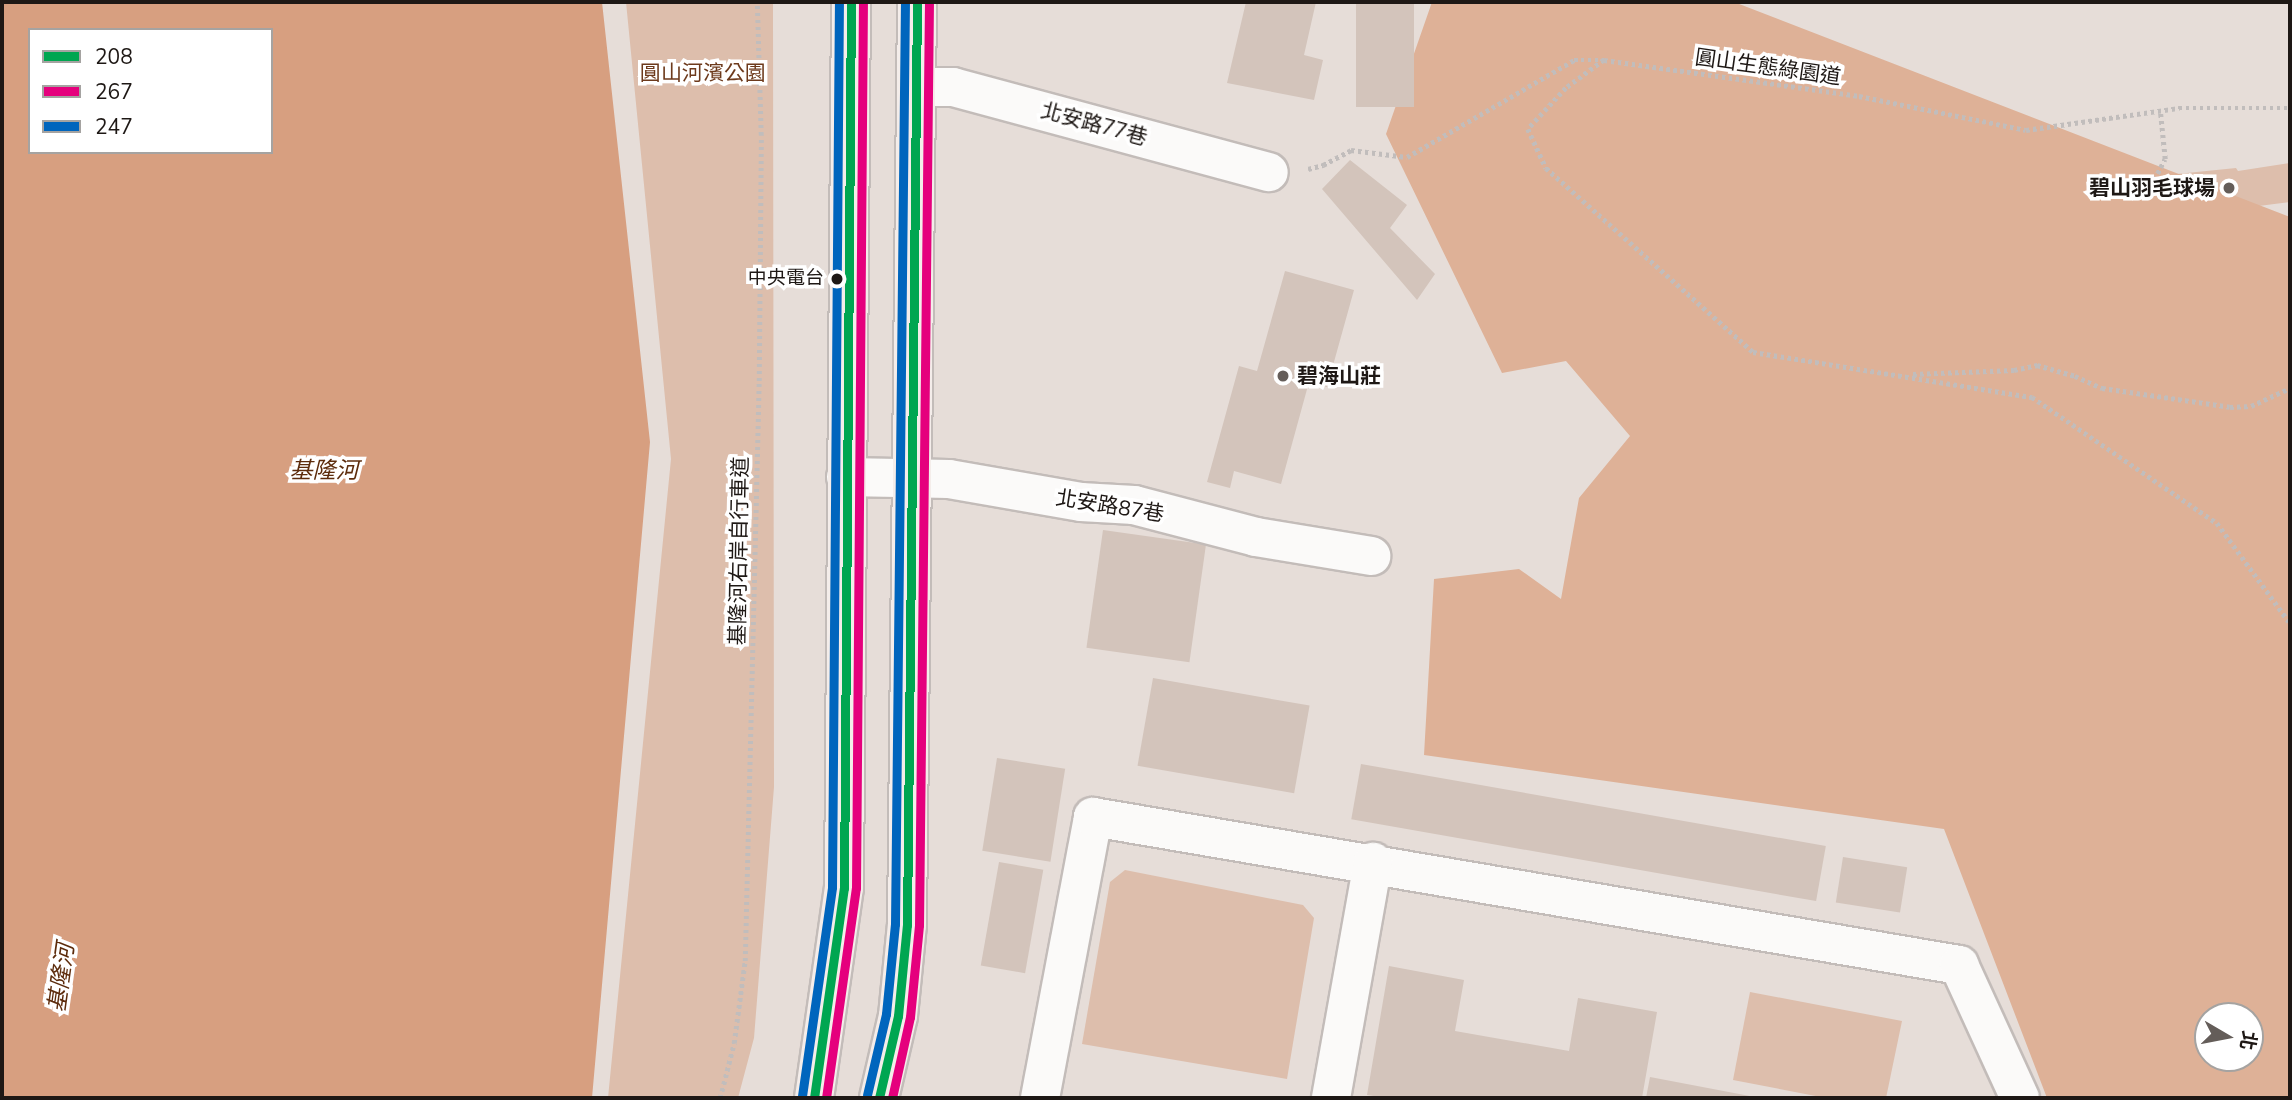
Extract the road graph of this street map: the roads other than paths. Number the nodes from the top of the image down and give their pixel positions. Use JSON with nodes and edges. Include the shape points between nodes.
{"nodes":[{"id":1,"x":851,"y":2,"type":"edge"},
{"id":2,"x":917,"y":2,"type":"edge"},
{"id":3,"x":918,"y":87,"type":"junction"},
{"id":4,"x":1269,"y":172,"type":"road end"},
{"id":5,"x":846,"y":477,"type":"junction"},
{"id":6,"x":911,"y":479,"type":"junction"},
{"id":7,"x":1371,"y":556,"type":"dead end"},
{"id":8,"x":1373,"y":862,"type":"junction"},
{"id":9,"x":814,"y":1098,"type":"edge"},
{"id":10,"x":879,"y":1098,"type":"edge"},
{"id":11,"x":1040,"y":1098,"type":"edge"},
{"id":12,"x":1331,"y":1098,"type":"edge"},
{"id":13,"x":2020,"y":1098,"type":"edge"}],
"edges":[{"from":1,"to":5,"type":"main road"},
{"from":2,"to":3,"type":"main road"},
{"from":3,"to":4,"type":"lane","name":"北安路77巷","via":[[953,87]]},
{"from":3,"to":6,"type":"main road"},
{"from":5,"to":6,"type":"lane","name":"北安路87巷"},
{"from":5,"to":9,"type":"main road","via":[[844,888]]},
{"from":6,"to":7,"type":"lane","name":"北安路87巷","via":[[948,479],[1081,502],[1134,505],[1256,537]]},
{"from":6,"to":10,"type":"main road","via":[[907,925],[898,1016]]},
{"from":8,"to":11,"type":"lane","via":[[1093,817]]},
{"from":8,"to":12,"type":"lane"},
{"from":8,"to":13,"type":"lane","via":[[1959,965]]}]}
